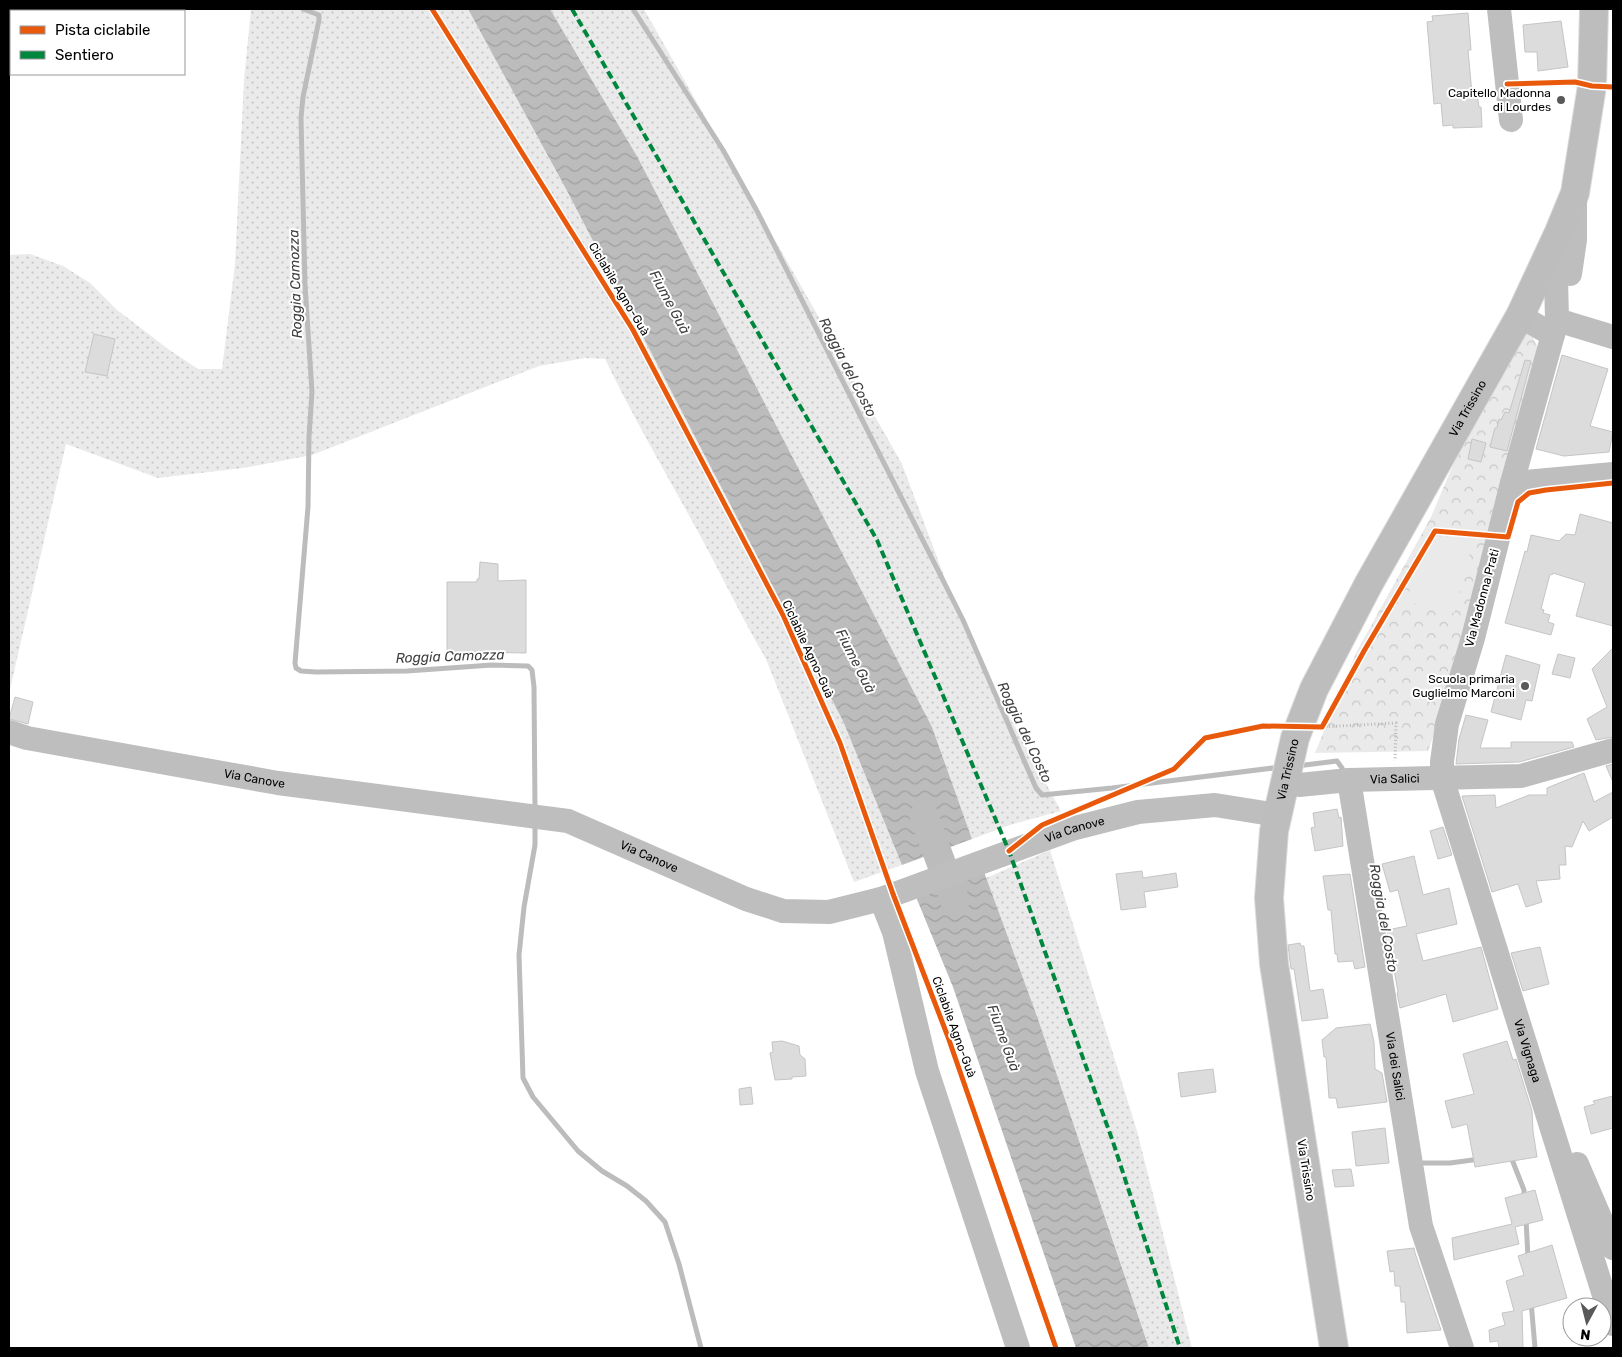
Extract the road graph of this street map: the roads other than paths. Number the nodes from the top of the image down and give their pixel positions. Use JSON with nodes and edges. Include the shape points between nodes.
{"nodes":[{"id":1,"x":1499,"y":9,"type":"edge"},
{"id":2,"x":1594,"y":9,"type":"edge"},
{"id":3,"x":1511,"y":120,"type":"dead end"},
{"id":4,"x":1575,"y":193,"type":"junction"},
{"id":5,"x":1559,"y":232,"type":"junction"},
{"id":6,"x":1520,"y":316,"type":"junction"},
{"id":7,"x":1556,"y":319,"type":"junction"},
{"id":8,"x":1613,"y":337,"type":"edge"},
{"id":9,"x":1613,"y":474,"type":"edge"},
{"id":10,"x":1512,"y":483,"type":"junction"},
{"id":11,"x":9,"y":732,"type":"edge"},
{"id":12,"x":1613,"y":750,"type":"edge"},
{"id":13,"x":1442,"y":778,"type":"junction"},
{"id":14,"x":1349,"y":780,"type":"junction"},
{"id":15,"x":1299,"y":785,"type":"dead end"},
{"id":16,"x":1277,"y":815,"type":"junction"},
{"id":17,"x":881,"y":899,"type":"junction"},
{"id":18,"x":1562,"y":1158,"type":"junction"},
{"id":19,"x":1613,"y":1248,"type":"edge"},
{"id":20,"x":1613,"y":1324,"type":"edge"},
{"id":21,"x":1018,"y":1348,"type":"edge"},
{"id":22,"x":1334,"y":1348,"type":"edge"},
{"id":23,"x":1462,"y":1348,"type":"edge"}],
"edges":[{"from":1,"to":3,"type":"street"},
{"from":2,"to":4,"type":"main road","name":"Via Trissino","via":[[1592,86]]},
{"from":4,"to":5,"type":"main road","name":"Via Trissino"},
{"from":4,"to":7,"type":"street","via":[[1575,240],[1570,276]]},
{"from":5,"to":6,"type":"main road","name":"Via Trissino"},
{"from":5,"to":7,"type":"street"},
{"from":6,"to":7,"type":"street"},
{"from":6,"to":16,"type":"main road","name":"Via Trissino","via":[[1368,585],[1314,689],[1295,738]]},
{"from":7,"to":8,"type":"street"},
{"from":7,"to":10,"type":"street","name":"Via Madonna Prati"},
{"from":9,"to":10,"type":"street"},
{"from":10,"to":13,"type":"street","name":"Via Madonna Prati","via":[[1473,638],[1447,724]]},
{"from":11,"to":17,"type":"street","name":"Via Canove","via":[[27,738],[278,783],[568,821],[746,899],[783,911],[828,912]]},
{"from":12,"to":13,"type":"street","name":"Via Salici","via":[[1521,776]]},
{"from":13,"to":14,"type":"street","name":"Via Salici"},
{"from":13,"to":18,"type":"street","name":"Via Vignaga"},
{"from":14,"to":15,"type":"street","name":"Via Salici"},
{"from":14,"to":23,"type":"street","name":"Via dei Salici","via":[[1421,1226]]},
{"from":16,"to":17,"type":"street","name":"Via Canove","via":[[1215,805],[1138,812],[1075,828]]},
{"from":16,"to":22,"type":"main road","name":"Via Trissino","via":[[1268,898],[1274,964]]},
{"from":17,"to":21,"type":"street","via":[[894,932],[926,1071]]},
{"from":18,"to":19,"type":"street","via":[[1572,1153]]},
{"from":18,"to":20,"type":"street","name":"Via Vignaga"}]}
